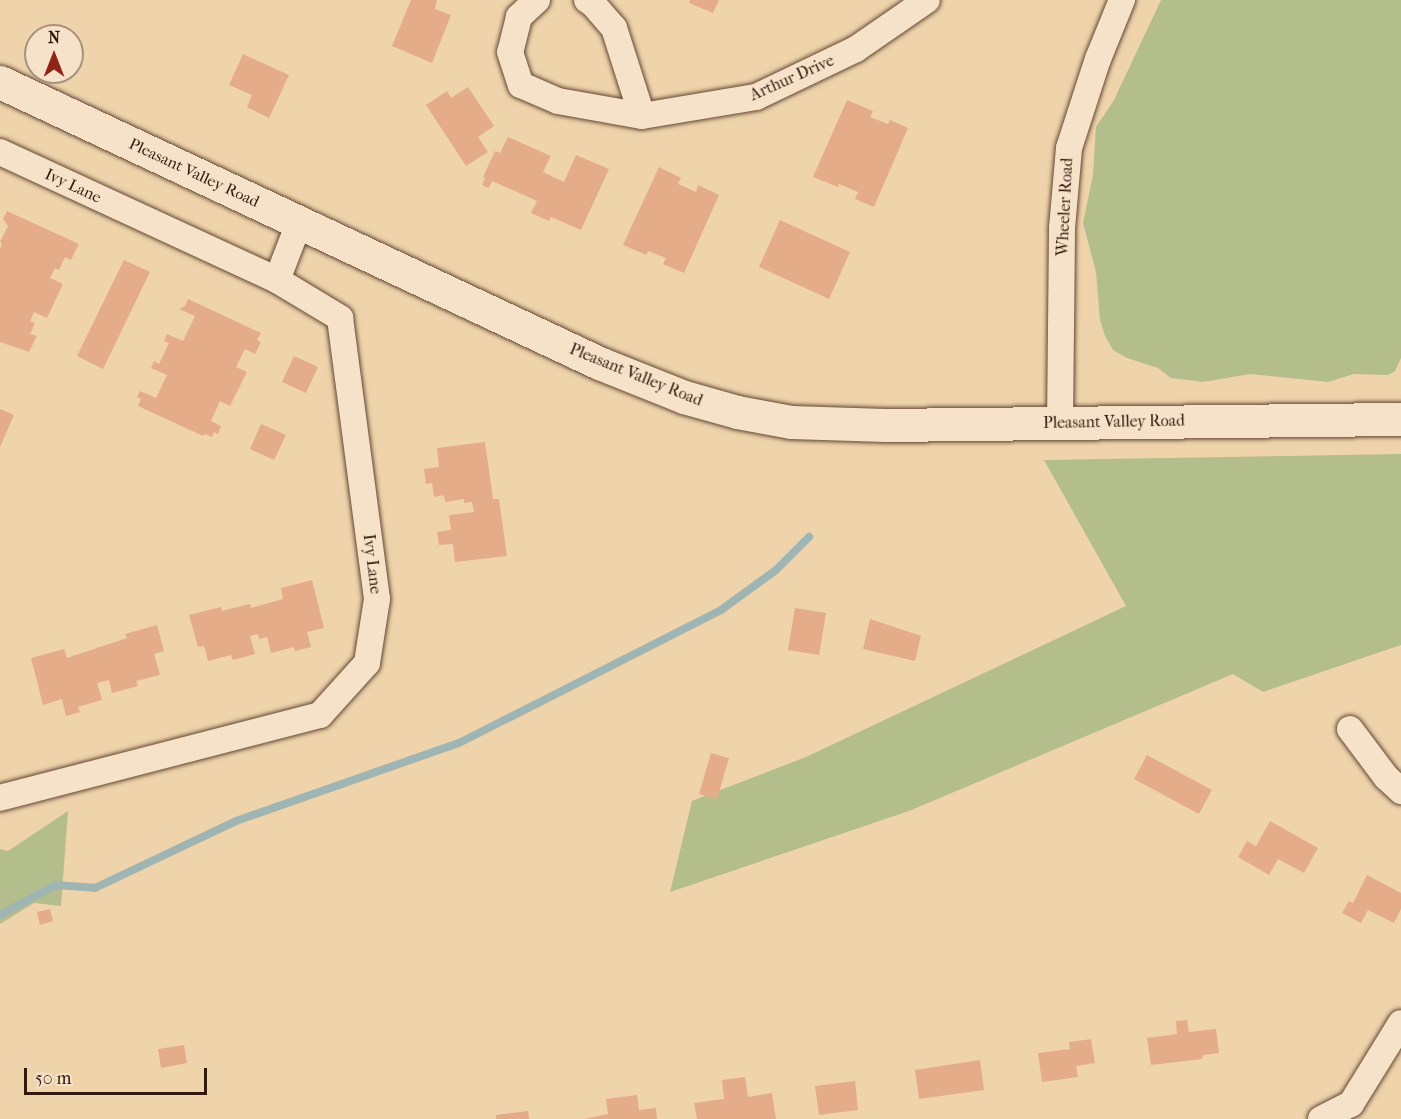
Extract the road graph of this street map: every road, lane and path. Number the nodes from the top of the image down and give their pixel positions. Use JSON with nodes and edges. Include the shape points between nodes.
{"nodes":[{"id":1,"x":537,"y":0,"type":"edge"},
{"id":2,"x":587,"y":0,"type":"edge"},
{"id":3,"x":927,"y":0,"type":"edge"},
{"id":4,"x":1122,"y":0,"type":"edge"},
{"id":5,"x":0,"y":82,"type":"edge"},
{"id":6,"x":642,"y":116,"type":"junction"},
{"id":7,"x":0,"y":152,"type":"edge"},
{"id":8,"x":299,"y":223,"type":"junction"},
{"id":9,"x":277,"y":280,"type":"junction"},
{"id":10,"x":1401,"y":419,"type":"edge"},
{"id":11,"x":1060,"y":423,"type":"junction"},
{"id":12,"x":1350,"y":729,"type":"dead end"},
{"id":13,"x":1401,"y":791,"type":"edge"},
{"id":14,"x":0,"y":798,"type":"edge"},
{"id":15,"x":1401,"y":1023,"type":"edge"},
{"id":16,"x":1321,"y":1119,"type":"edge"}],
"edges":[{"from":1,"to":6,"type":"street","name":"Arthur Drive","via":[[519,17],[510,52],[521,85],[558,101]]},
{"from":2,"to":6,"type":"street","via":[[614,28]]},
{"from":3,"to":6,"type":"street","name":"Arthur Drive","via":[[856,49],[756,97]]},
{"from":4,"to":11,"type":"street","name":"Wheeler Road","via":[[1069,147],[1062,228]]},
{"from":5,"to":8,"type":"main road","name":"Pleasant Valley Road"},
{"from":7,"to":9,"type":"street","name":"Ivy Lane"},
{"from":8,"to":9,"type":"street"},
{"from":8,"to":11,"type":"main road","name":"Pleasant Valley Road","via":[[599,363],[684,397],[737,412],[802,422],[885,425]]},
{"from":9,"to":14,"type":"street","name":"Ivy Lane","via":[[340,318],[377,599],[367,663],[320,715]]},
{"from":10,"to":11,"type":"main road","name":"Pleasant Valley Road"},
{"from":12,"to":13,"type":"street"},
{"from":15,"to":16,"type":"street","via":[[1351,1104]]}]}
